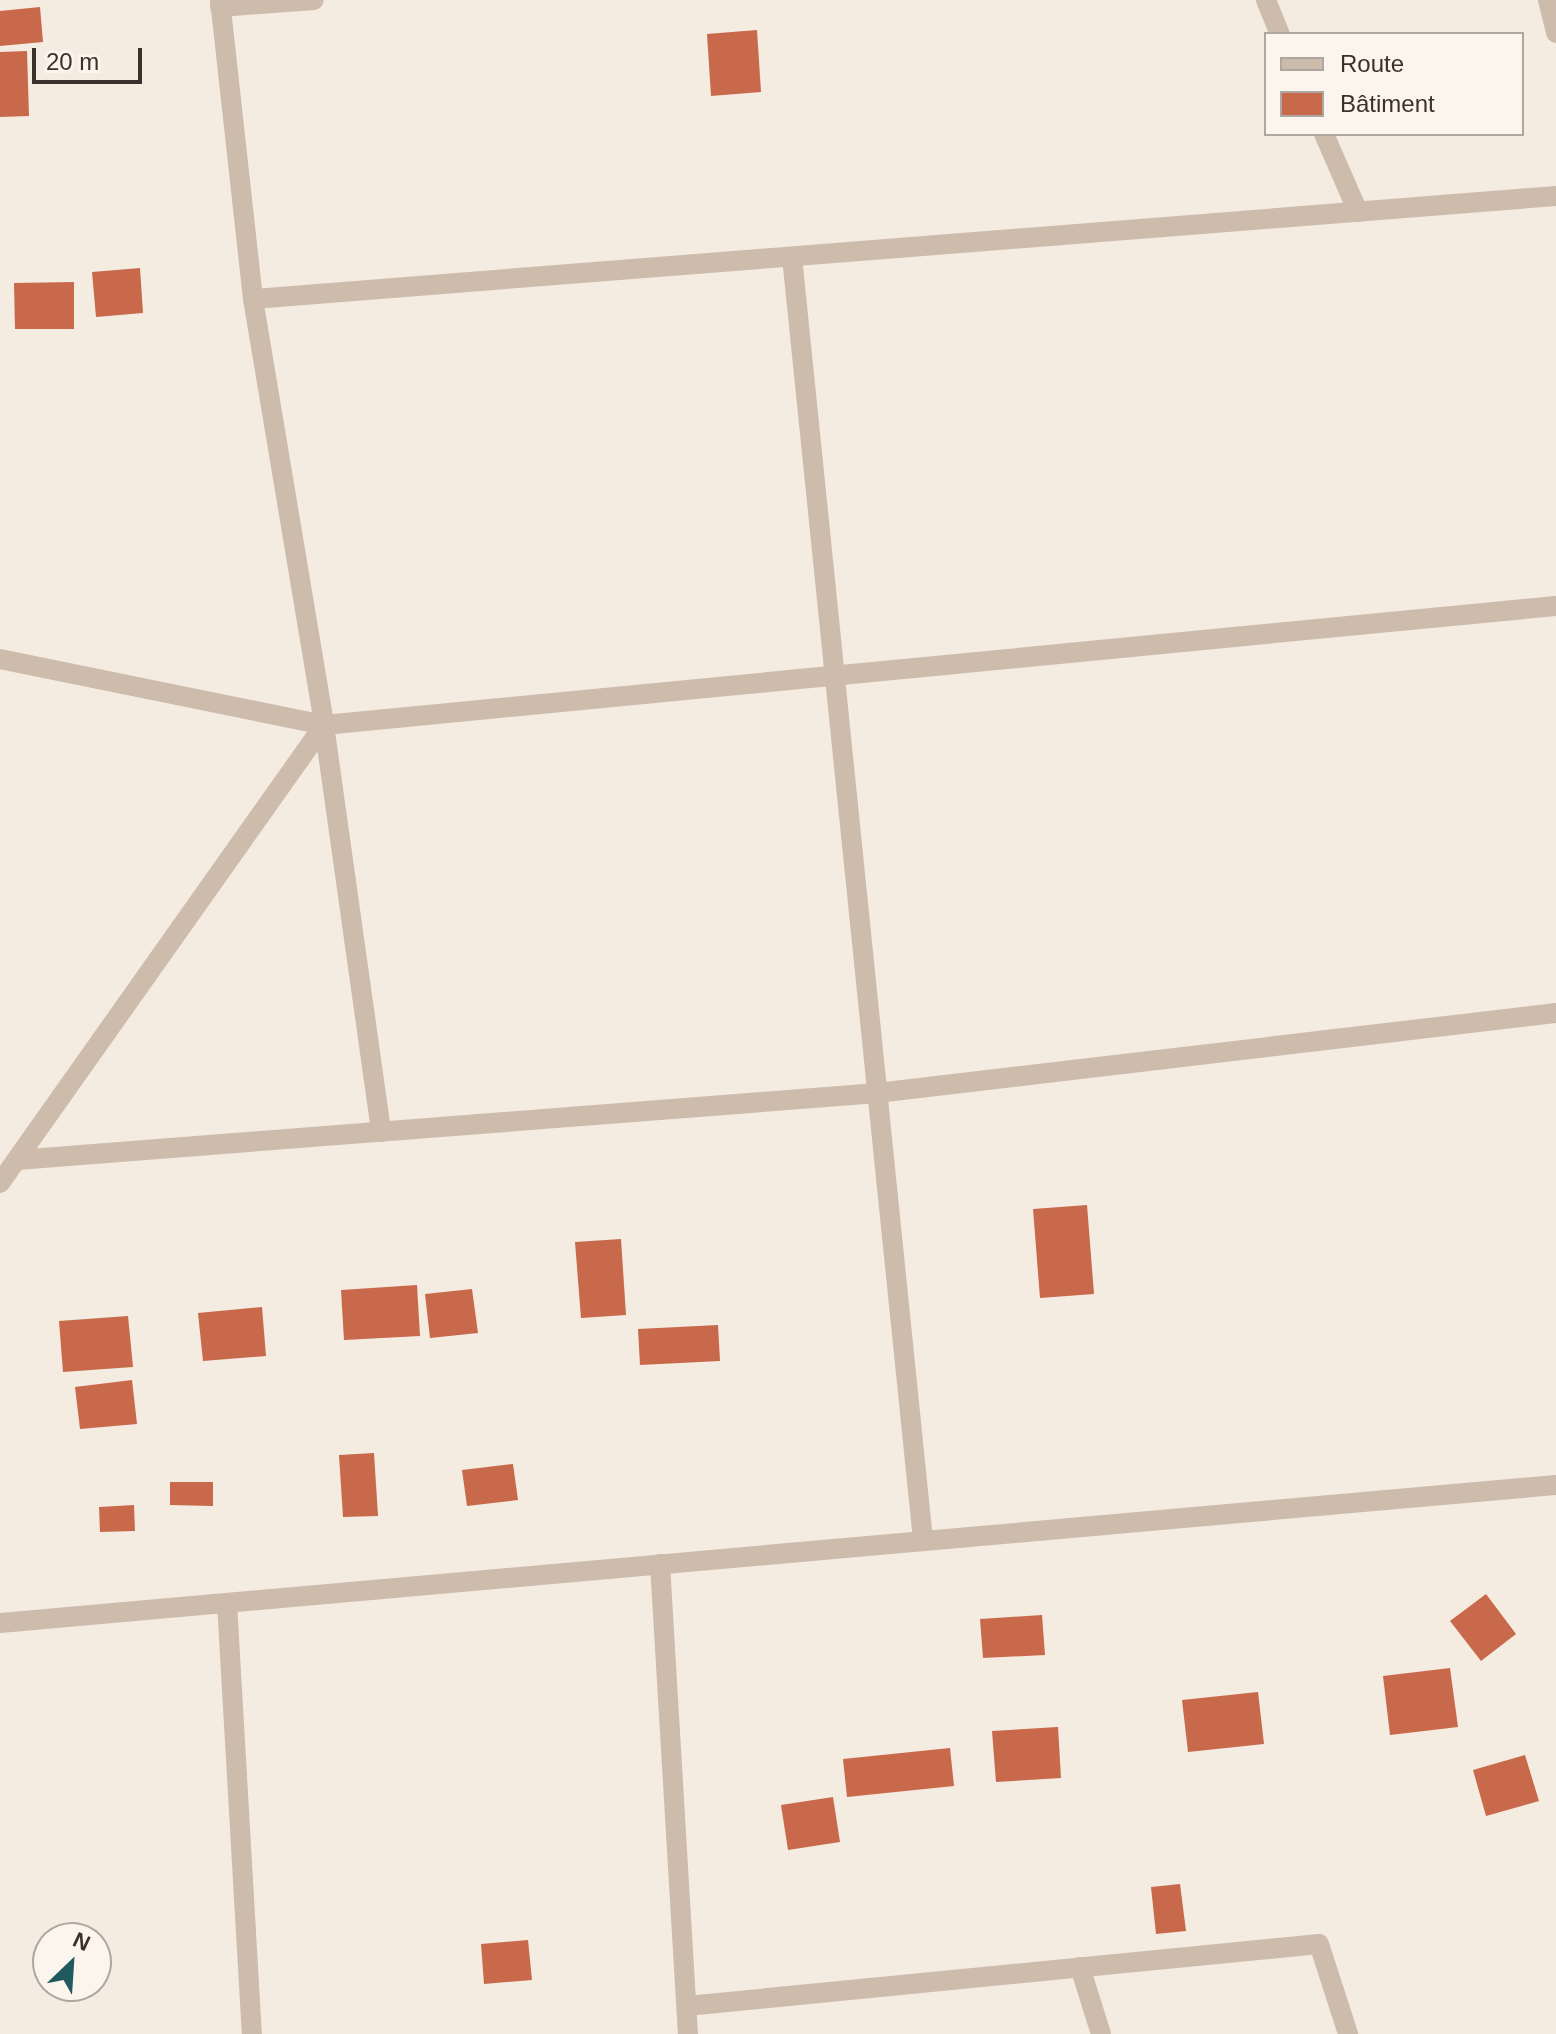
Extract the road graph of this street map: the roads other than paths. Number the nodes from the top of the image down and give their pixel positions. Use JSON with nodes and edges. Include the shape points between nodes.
{"nodes":[{"id":1,"x":314,"y":0,"type":"edge"},
{"id":2,"x":1266,"y":0,"type":"edge"},
{"id":3,"x":1548,"y":0,"type":"edge"},
{"id":4,"x":220,"y":4,"type":"edge"},
{"id":5,"x":1279,"y":32,"type":"edge"},
{"id":6,"x":1556,"y":33,"type":"edge"},
{"id":7,"x":1325,"y":136,"type":"edge"},
{"id":8,"x":1556,"y":196,"type":"edge"},
{"id":9,"x":1358,"y":212,"type":"junction"},
{"id":10,"x":792,"y":257,"type":"junction"},
{"id":11,"x":253,"y":299,"type":"junction"},
{"id":12,"x":1556,"y":606,"type":"edge"},
{"id":13,"x":0,"y":659,"type":"edge"},
{"id":14,"x":835,"y":676,"type":"junction"},
{"id":15,"x":324,"y":725,"type":"junction"},
{"id":16,"x":1556,"y":1013,"type":"edge"},
{"id":17,"x":877,"y":1093,"type":"junction"},
{"id":18,"x":381,"y":1132,"type":"junction"},
{"id":19,"x":17,"y":1160,"type":"junction"},
{"id":20,"x":0,"y":1183,"type":"edge"},
{"id":21,"x":1556,"y":1485,"type":"edge"},
{"id":22,"x":923,"y":1541,"type":"junction"},
{"id":23,"x":660,"y":1564,"type":"junction"},
{"id":24,"x":227,"y":1603,"type":"junction"},
{"id":25,"x":0,"y":1623,"type":"edge"},
{"id":26,"x":1080,"y":1967,"type":"junction"},
{"id":27,"x":687,"y":2006,"type":"junction"},
{"id":28,"x":252,"y":2034,"type":"edge"},
{"id":29,"x":688,"y":2034,"type":"edge"},
{"id":30,"x":1101,"y":2034,"type":"edge"},
{"id":31,"x":1348,"y":2034,"type":"edge"}],
"edges":[{"from":1,"to":4,"type":"street"},
{"from":2,"to":5,"type":"street"},
{"from":3,"to":6,"type":"street"},
{"from":4,"to":11,"type":"street"},
{"from":7,"to":9,"type":"street"},
{"from":8,"to":9,"type":"street"},
{"from":9,"to":10,"type":"street"},
{"from":10,"to":11,"type":"street"},
{"from":10,"to":14,"type":"street"},
{"from":11,"to":15,"type":"street"},
{"from":12,"to":14,"type":"street"},
{"from":13,"to":15,"type":"street"},
{"from":14,"to":15,"type":"street"},
{"from":14,"to":17,"type":"street"},
{"from":15,"to":18,"type":"street"},
{"from":15,"to":19,"type":"street"},
{"from":16,"to":17,"type":"street"},
{"from":17,"to":18,"type":"street"},
{"from":17,"to":22,"type":"street"},
{"from":18,"to":19,"type":"street"},
{"from":19,"to":20,"type":"street"},
{"from":21,"to":22,"type":"street"},
{"from":22,"to":23,"type":"street"},
{"from":23,"to":24,"type":"street"},
{"from":23,"to":27,"type":"street"},
{"from":24,"to":25,"type":"street"},
{"from":24,"to":28,"type":"street"},
{"from":26,"to":27,"type":"street"},
{"from":26,"to":30,"type":"street"},
{"from":26,"to":31,"type":"street","via":[[1319,1944]]},
{"from":27,"to":29,"type":"street"}]}
